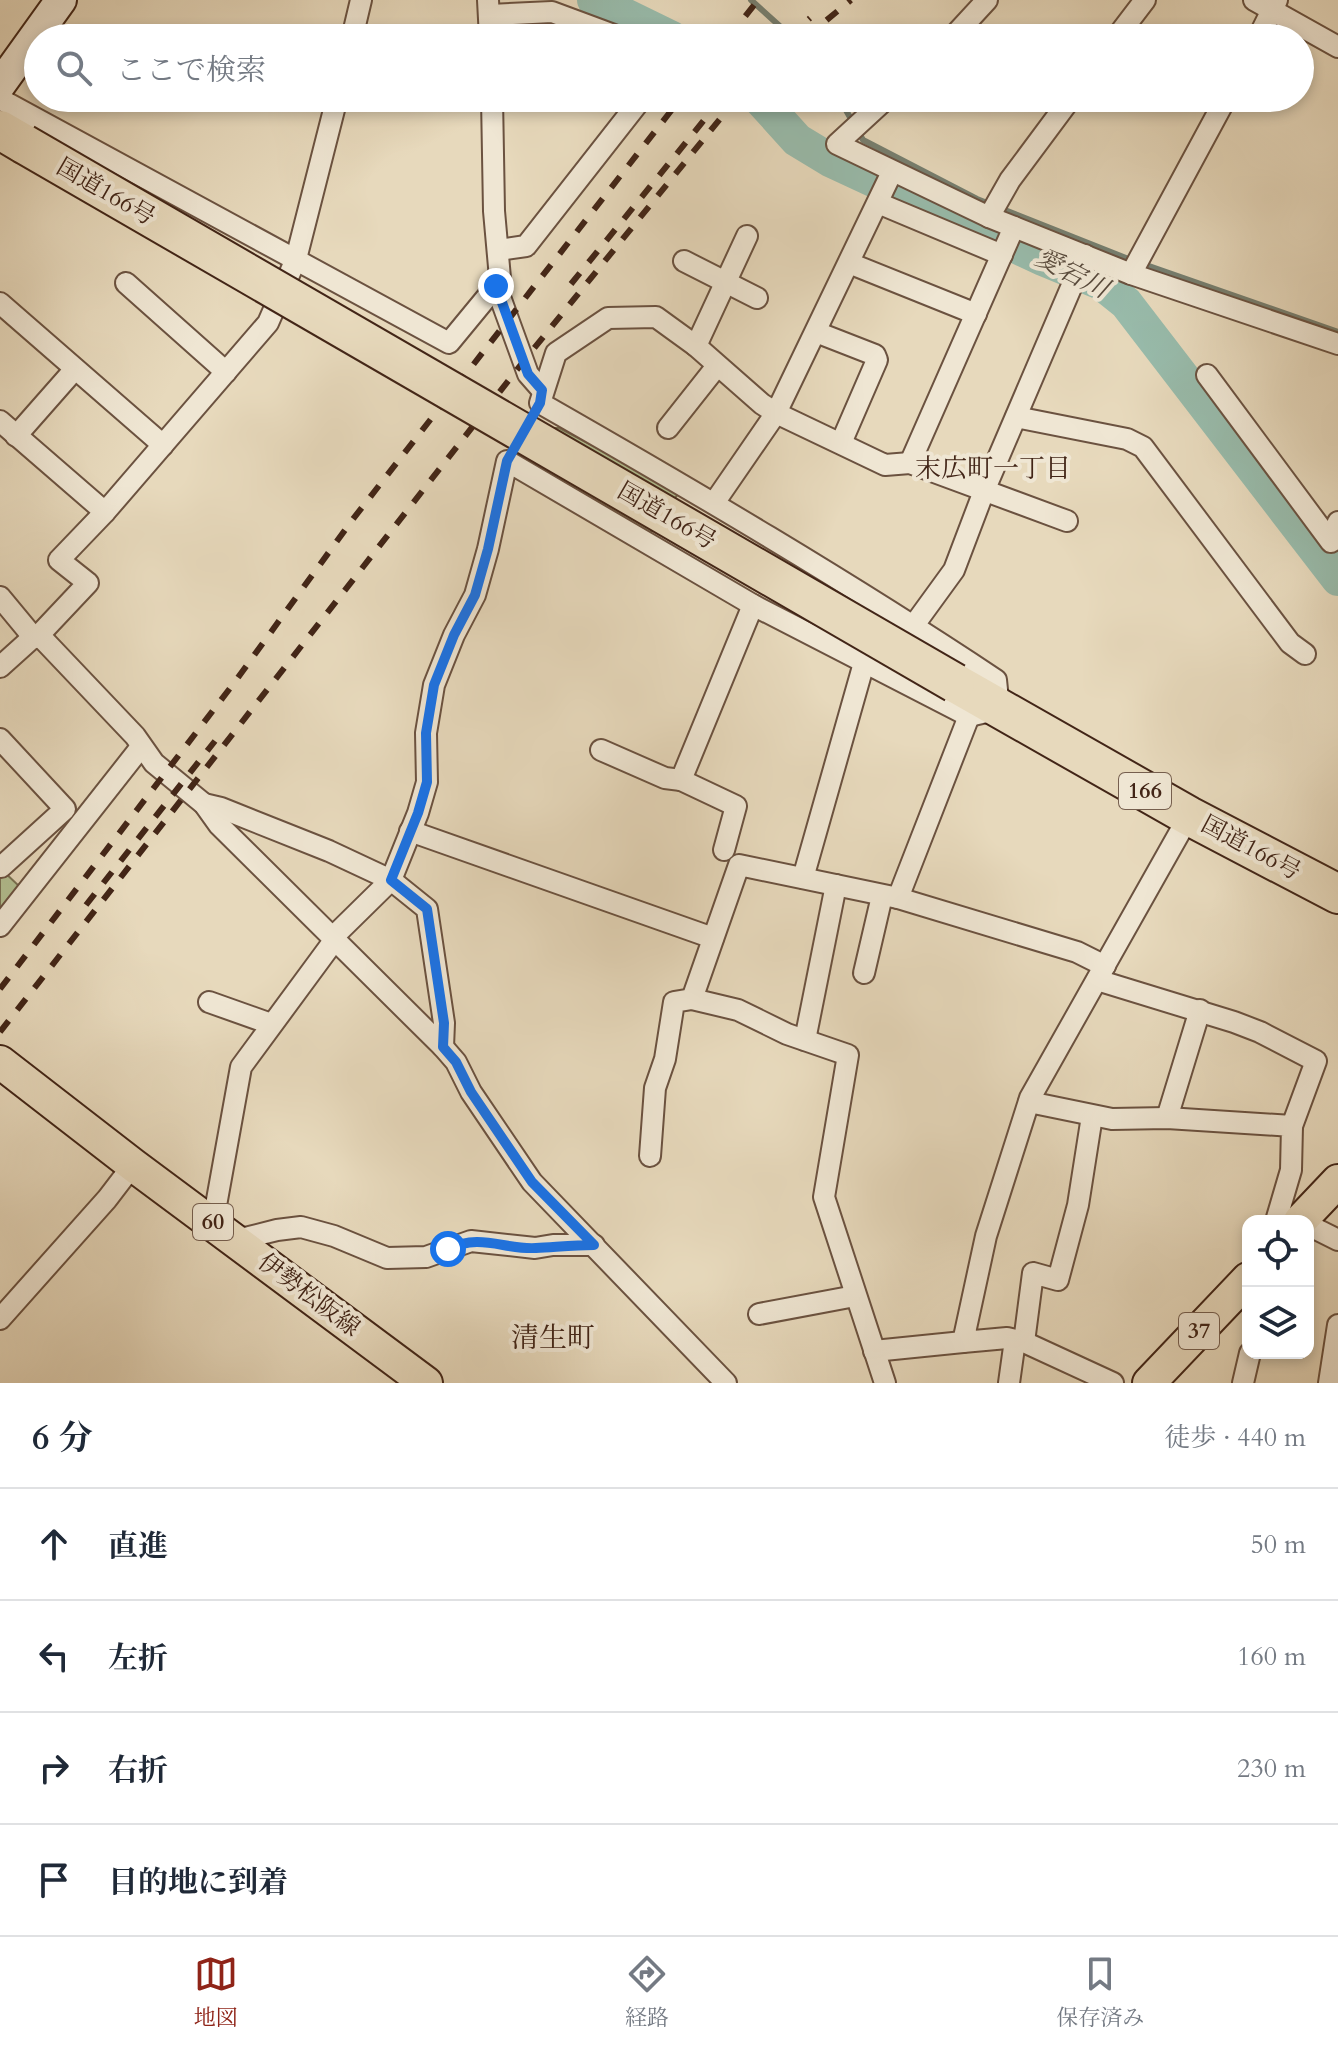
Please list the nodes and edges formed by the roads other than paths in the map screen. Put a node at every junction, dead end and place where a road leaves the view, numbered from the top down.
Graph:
1 (61, 0) edge
2 (361, 0) edge
3 (987, 0) edge
4 (1145, 0) edge
5 (1254, 0) edge
6 (1275, 5) edge
7 (489, 7) edge
8 (44, 24) edge
9 (355, 24) edge
10 (584, 24) edge
11 (965, 24) edge
12 (1127, 24) edge
13 (1265, 24) edge
14 (1304, 24) edge
15 (1314, 31) edge
16 (1338, 47) edge
17 (24, 52) edge
18 (0, 85) edge
19 (0, 99) edge
20 (24, 112) edge
21 (24, 112) edge
22 (333, 112) edge
23 (492, 112) edge
24 (631, 112) edge
25 (872, 112) edge
26 (1061, 112) edge
27 (1218, 112) edge
28 (12, 137) edge
29 (892, 172) junction
30 (878, 201) junction
31 (993, 210) junction
32 (1013, 230) junction
33 (747, 236) dead end
34 (498, 250) junction
35 (1002, 254) junction
36 (1085, 256) junction
37 (296, 259) junction
38 (684, 261) dead end
39 (849, 263) junction
40 (1136, 266) junction
41 (126, 283) dead end
42 (727, 283) junction
43 (496, 286) junction
44 (757, 298) dead end
45 (0, 303) edge
46 (976, 314) junction
47 (816, 332) junction
48 (1338, 344) edge
49 (696, 346) junction
50 (717, 366) junction
51 (75, 369) junction
52 (226, 372) junction
53 (1207, 375) dead end
54 (541, 396) junction
55 (776, 413) junction
56 (1016, 417) junction
57 (0, 421) edge
58 (668, 428) dead end
59 (16, 436) junction
60 (841, 443) junction
61 (163, 445) junction
62 (507, 461) junction
63 (910, 463) junction
64 (984, 491) junction
65 (714, 503) junction
66 (105, 512) junction
67 (1067, 521) dead end
68 (1338, 522) edge
69 (0, 597) edge
70 (753, 605) junction
71 (914, 625) junction
72 (37, 636) junction
73 (1305, 654) dead end
74 (864, 663) junction
75 (0, 667) edge
76 (974, 702) junction
77 (0, 739) edge
78 (141, 747) junction
79 (601, 750) dead end
80 (681, 780) junction
81 (204, 804) junction
82 (65, 809) junction
83 (1189, 816) junction
84 (82, 822) junction
85 (410, 831) junction
86 (724, 850) dead end
87 (1, 867) edge
88 (803, 878) junction
89 (391, 880) junction
90 (836, 885) junction
91 (1338, 894) edge
92 (890, 897) junction
93 (0, 926) edge
94 (335, 937) junction
95 (713, 938) junction
96 (864, 973) dead end
97 (1101, 973) junction
98 (692, 999) junction
99 (209, 1002) dead end
100 (1200, 1010) junction
101 (271, 1024) junction
102 (805, 1040) junction
103 (443, 1047) junction
104 (0, 1062) edge
105 (1029, 1102) junction
106 (1092, 1116) junction
107 (1167, 1118) junction
108 (1292, 1126) junction
109 (650, 1156) dead end
110 (133, 1165) junction
111 (1338, 1181) edge
112 (1278, 1215) edge
113 (1306, 1215) edge
114 (1314, 1228) edge
115 (225, 1231) junction
116 (1338, 1240) edge
117 (594, 1245) junction
118 (1242, 1285) edge
119 (855, 1296) junction
120 (759, 1314) dead end
121 (0, 1319) edge
122 (1338, 1325) edge
123 (1020, 1341) junction
124 (963, 1342) junction
125 (874, 1351) junction
126 (1249, 1359) edge
127 (426, 1383) edge
128 (726, 1383) edge
129 (885, 1383) edge
130 (1009, 1383) edge
131 (1113, 1383) edge
132 (1149, 1383) edge
133 (1243, 1383) edge
134 (1329, 1383) edge

1 - 8 street
2 - 9 street
3 - 11 street
4 - 12 street
5 - 6 street
6 - 13 street
6 - 14 street
7 - 10 street
15 - 16 street
17 - 18 street
19 - 20 street
21 - 37 street
22 - 37 street
23 - 34 street
24 - 34 street
25 - 29 street
26 - 31 street
27 - 40 street
28 - 76 highway, 国道166号 / 166, bridge
29 - 30 street
29 - 31 street
30 - 35 street
30 - 39 street
31 - 32 street
32 - 35 street
32 - 36 street
33 - 42 street
34 - 43 street
35 - 46 street
36 - 40 street
36 - 56 street
37 - 43 street
37 - 52 street
38 - 42 street
39 - 46 street
39 - 47 street
40 - 48 street
41 - 52 street
42 - 44 street
42 - 49 street
43 - 54 street
45 - 51 street
46 - 63 street
47 - 55 street
47 - 60 street
49 - 50 street
49 - 54 street
50 - 55 street
50 - 58 street
51 - 59 street
51 - 61 street
52 - 61 street
53 - 68 street
54 - 62 street
54 - 65 street
55 - 60 street
55 - 65 street
56 - 64 street
56 - 73 street
57 - 59 street
59 - 66 street
60 - 63 street
61 - 66 street
62 - 70 street
62 - 85 street
63 - 64 street
64 - 67 street
64 - 71 street
65 - 71 street
66 - 72 street
69 - 72 street
70 - 74 street
70 - 80 street
71 - 76 street
72 - 75 street
72 - 78 street
74 - 76 street
74 - 88 street
76 - 83 highway, 国道166号 / 166
76 - 92 street
77 - 82 street
78 - 81 street
78 - 84 street
79 - 80 street
80 - 86 street
81 - 89 street
81 - 94 street
82 - 84 street
82 - 87 street
83 - 91 highway, 国道166号 / 166
83 - 97 street
84 - 93 street
85 - 89 street
85 - 95 street
88 - 90 street
88 - 95 street
89 - 94 street
89 - 103 street
90 - 92 street
90 - 102 street
92 - 96 street
92 - 97 street
94 - 101 street
94 - 103 street
95 - 98 street
97 - 100 street
97 - 105 street
98 - 102 street
98 - 109 street
99 - 101 street
100 - 107 street
100 - 108 street
101 - 115 street
102 - 119 street
103 - 117 street
104 - 110 main road, 伊勢松阪線 / 60
105 - 106 street
105 - 124 street
106 - 107 street
106 - 123 street
107 - 108 street
108 - 112 street
110 - 115 main road, 伊勢松阪線 / 60
110 - 121 street
111 - 113 main road
114 - 116 street
115 - 117 street
115 - 127 main road, 伊勢松阪線 / 60
117 - 128 street
118 - 132 main road, 37
119 - 120 street
119 - 125 street
122 - 134 street
123 - 124 street
123 - 130 street
123 - 131 street
124 - 125 street
125 - 129 street
126 - 133 street

